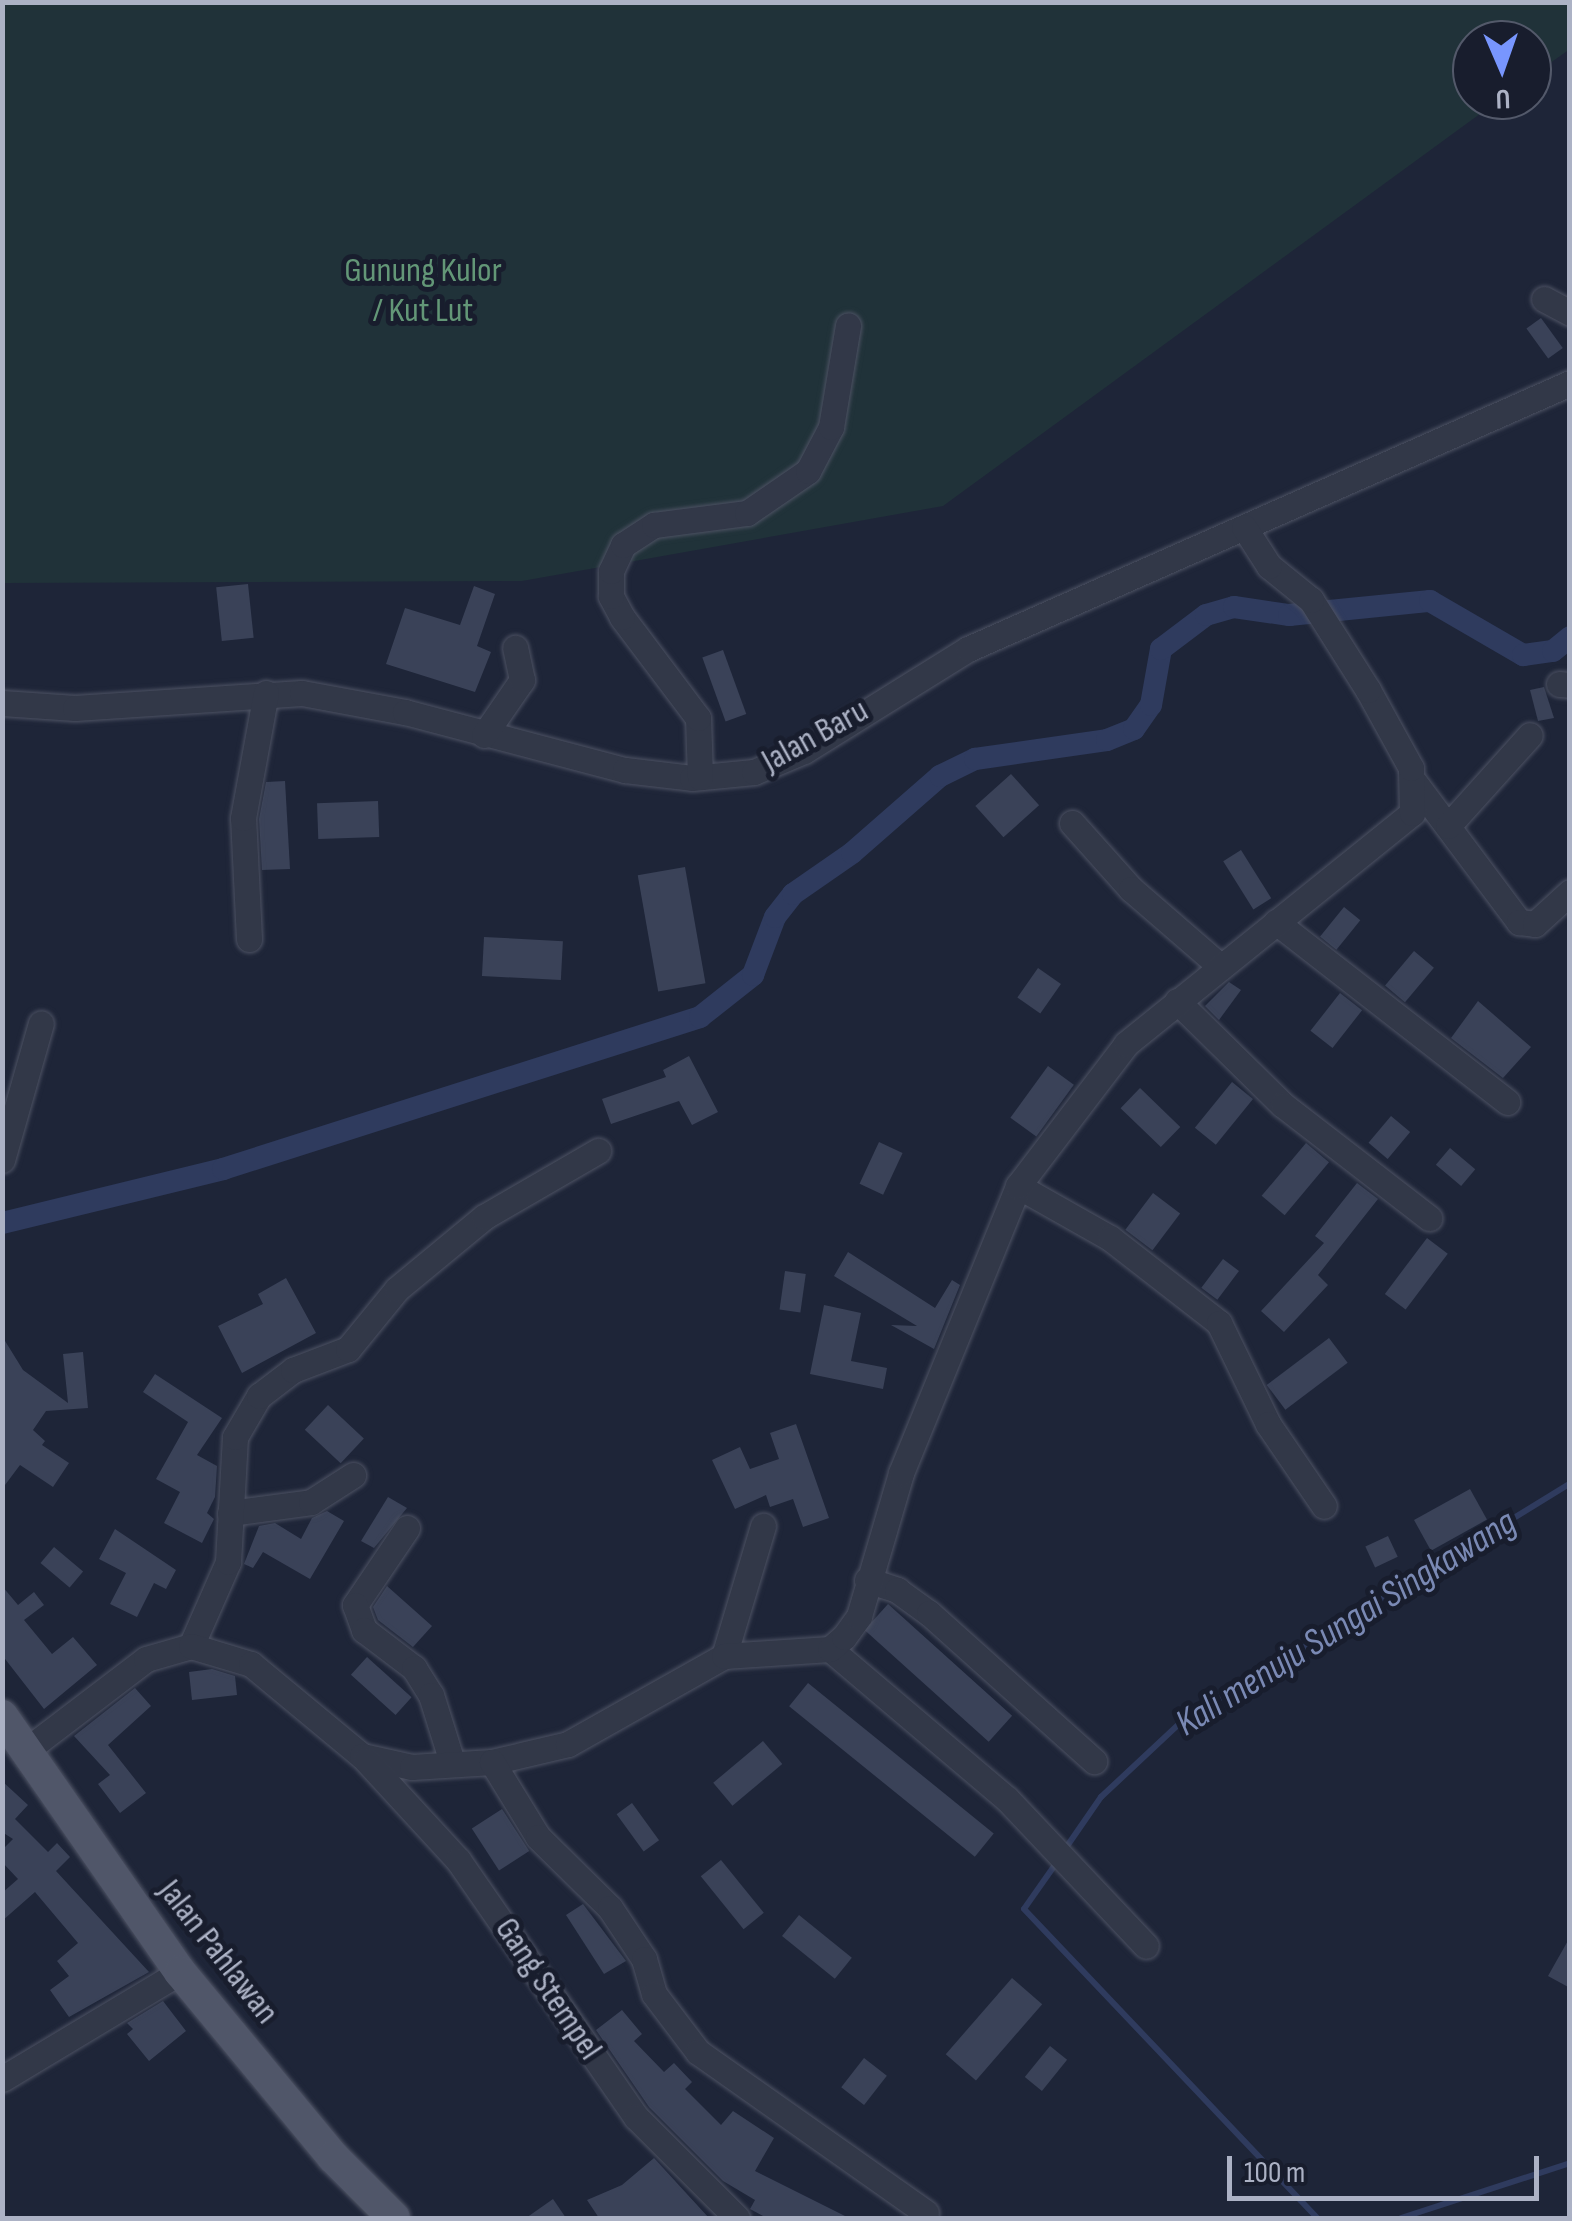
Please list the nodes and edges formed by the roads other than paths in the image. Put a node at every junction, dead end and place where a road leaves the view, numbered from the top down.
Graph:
1 (1544, 299) dead end
2 (1570, 313) edge
3 (848, 325) dead end
4 (1566, 392) edge
5 (1244, 527) junction
6 (515, 648) dead end
7 (266, 692) junction
8 (2, 703) edge
9 (484, 735) junction
10 (1530, 735) dead end
11 (700, 777) junction
12 (1415, 783) junction
13 (1072, 823) dead end
14 (1448, 826) junction
15 (1570, 892) edge
16 (1276, 922) junction
17 (249, 940) dead end
18 (1222, 967) junction
19 (1177, 1002) junction
20 (41, 1023) dead end
21 (1507, 1102) dead end
22 (598, 1151) dead end
23 (2, 1160) edge
24 (1018, 1186) junction
25 (1430, 1218) dead end
26 (353, 1476) dead end
27 (1324, 1506) dead end
28 (230, 1512) junction
29 (764, 1526) dead end
30 (407, 1528) dead end
31 (867, 1580) junction
32 (191, 1646) junction
33 (830, 1648) junction
34 (724, 1656) junction
35 (2, 1716) edge
36 (24, 1752) junction
37 (362, 1756) junction
38 (1094, 1761) dead end
39 (452, 1762) junction
40 (492, 1762) junction
41 (1146, 1946) dead end
42 (180, 1972) junction
43 (6, 2076) edge
44 (926, 2213) dead end
45 (386, 2216) edge
46 (736, 2218) edge

1 - 2 street
3 - 11 street
4 - 5 street, Jalan Baru
5 - 11 street, Jalan Baru
5 - 12 street
6 - 9 street
7 - 8 street, Jalan Baru
7 - 9 street, Jalan Baru
7 - 17 street
9 - 11 street, Jalan Baru
10 - 14 street
12 - 14 street
12 - 16 street
13 - 18 street
14 - 15 street
16 - 18 street
16 - 21 street
18 - 19 street
19 - 24 street
19 - 25 street
20 - 23 street
22 - 28 street
24 - 27 street
24 - 31 street
26 - 28 street
28 - 32 street
29 - 34 street
30 - 39 street
31 - 33 street
31 - 38 street
32 - 36 street
32 - 37 street, Gang Stempel
33 - 34 street
33 - 41 street
34 - 40 street
35 - 36 main road, Jalan Pahlawan
36 - 42 main road, Jalan Pahlawan
37 - 39 street
37 - 46 street, Gang Stempel
39 - 40 street
40 - 44 street
42 - 43 street
42 - 45 main road, Jalan Pahlawan

